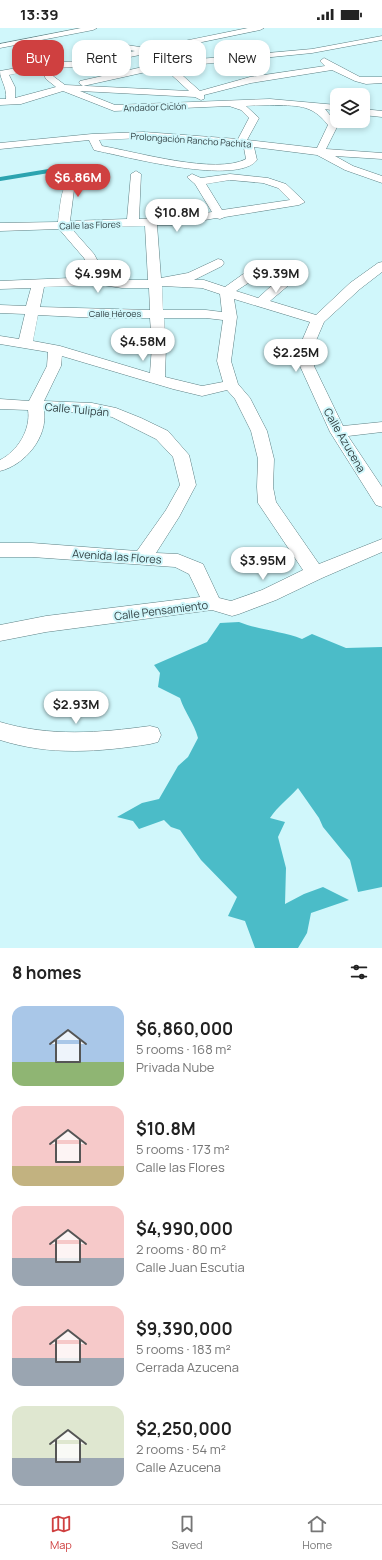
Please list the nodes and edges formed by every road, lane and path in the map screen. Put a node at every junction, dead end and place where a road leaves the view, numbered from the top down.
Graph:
1 (93, 28) edge
2 (258, 28) edge
3 (238, 30) edge
4 (382, 38) edge
5 (194, 40) edge
6 (0, 46) edge
7 (312, 51) junction
8 (139, 52) edge
9 (206, 61) edge
10 (64, 65) edge
11 (333, 66) junction
12 (139, 71) edge
13 (12, 72) edge
14 (2, 74) edge
15 (49, 76) edge
16 (178, 76) edge
17 (382, 80) edge
18 (63, 88) junction
19 (198, 94) junction
20 (0, 102) edge
21 (10, 102) junction
22 (229, 104) junction
23 (305, 104) junction
24 (208, 105) junction
25 (330, 107) edge
26 (380, 111) edge
27 (370, 112) edge
28 (92, 137) junction
29 (241, 142) junction
30 (0, 146) edge
31 (320, 152) junction
32 (382, 156) edge
33 (156, 159) junction
34 (98, 172) dead end
35 (136, 174) dead end
36 (382, 180) edge
37 (199, 182) junction
38 (220, 216) junction
39 (151, 222) junction
40 (133, 223) junction
41 (63, 226) junction
42 (0, 227) edge
43 (218, 263) dead end
44 (382, 266) edge
45 (251, 275) dead end
46 (102, 281) junction
47 (285, 281) dead end
48 (155, 282) junction
49 (38, 284) junction
50 (0, 285) edge
51 (226, 292) junction
52 (261, 302) junction
53 (0, 309) edge
54 (32, 311) junction
55 (157, 313) junction
56 (230, 317) junction
57 (318, 320) junction
58 (0, 340) edge
59 (25, 344) junction
60 (55, 349) junction
61 (157, 380) junction
62 (231, 386) junction
63 (0, 404) edge
64 (35, 405) junction
65 (382, 427) edge
66 (338, 432) junction
67 (0, 466) edge
68 (382, 502) edge
69 (382, 545) edge
70 (0, 550) edge
71 (143, 557) junction
72 (315, 573) junction
73 (212, 603) junction
74 (0, 633) edge
75 (0, 731) edge
76 (150, 735) dead end

1 - 6 street
2 - 3 street
3 - 5 street
4 - 7 street
7 - 9 street
7 - 11 street
8 - 10 street
11 - 17 street
11 - 19 street
12 - 18 street
13 - 14 street
14 - 21 street
15 - 18 street, Andador Ciclón
16 - 19 street
18 - 19 street
18 - 21 street
18 - 24 street, Andador Ciclón
19 - 24 street
20 - 21 street
22 - 23 street, Andador Ciclón
22 - 24 street, Andador Ciclón
22 - 29 street
23 - 25 street, Andador Ciclón
23 - 31 street
26 - 27 street
28 - 29 street, Prolongación Rancho Pachita
28 - 30 street, Prolongación Rancho Pachita
28 - 33 street
29 - 31 street, Prolongación Rancho Pachita
29 - 33 street
31 - 32 street, Prolongación Rancho Pachita
31 - 36 street
33 - 37 street
34 - 41 street
35 - 40 street
37 - 38 street
37 - 38 street, Calle las Flores
38 - 39 street, Calle las Flores
39 - 40 street, Calle las Flores
39 - 48 street
40 - 41 street, Calle las Flores
41 - 42 street, Calle las Flores
41 - 46 street
43 - 48 street
44 - 57 street, Calle Azucena
45 - 51 street
46 - 48 street
46 - 49 street
47 - 52 street
48 - 51 street
48 - 55 street
49 - 50 street
49 - 54 street
51 - 52 street
51 - 56 street
52 - 57 street
53 - 54 street, Calle Héroes
54 - 55 street, Calle Héroes
54 - 59 street
55 - 56 street, Calle Héroes
55 - 61 street
56 - 62 street
57 - 66 street, Calle Azucena
58 - 59 street
59 - 60 street
60 - 61 street
60 - 64 street
61 - 62 street
62 - 72 street
63 - 64 street, Calle Tulipán
64 - 67 street
64 - 71 street, Calle Tulipán
65 - 66 street
66 - 68 street, Calle Azucena
69 - 72 street, Calle Pensamiento
70 - 71 street, Avenida las Flores
71 - 73 street, Avenida las Flores
72 - 73 street, Calle Pensamiento
73 - 74 street, Calle Pensamiento
75 - 76 street

